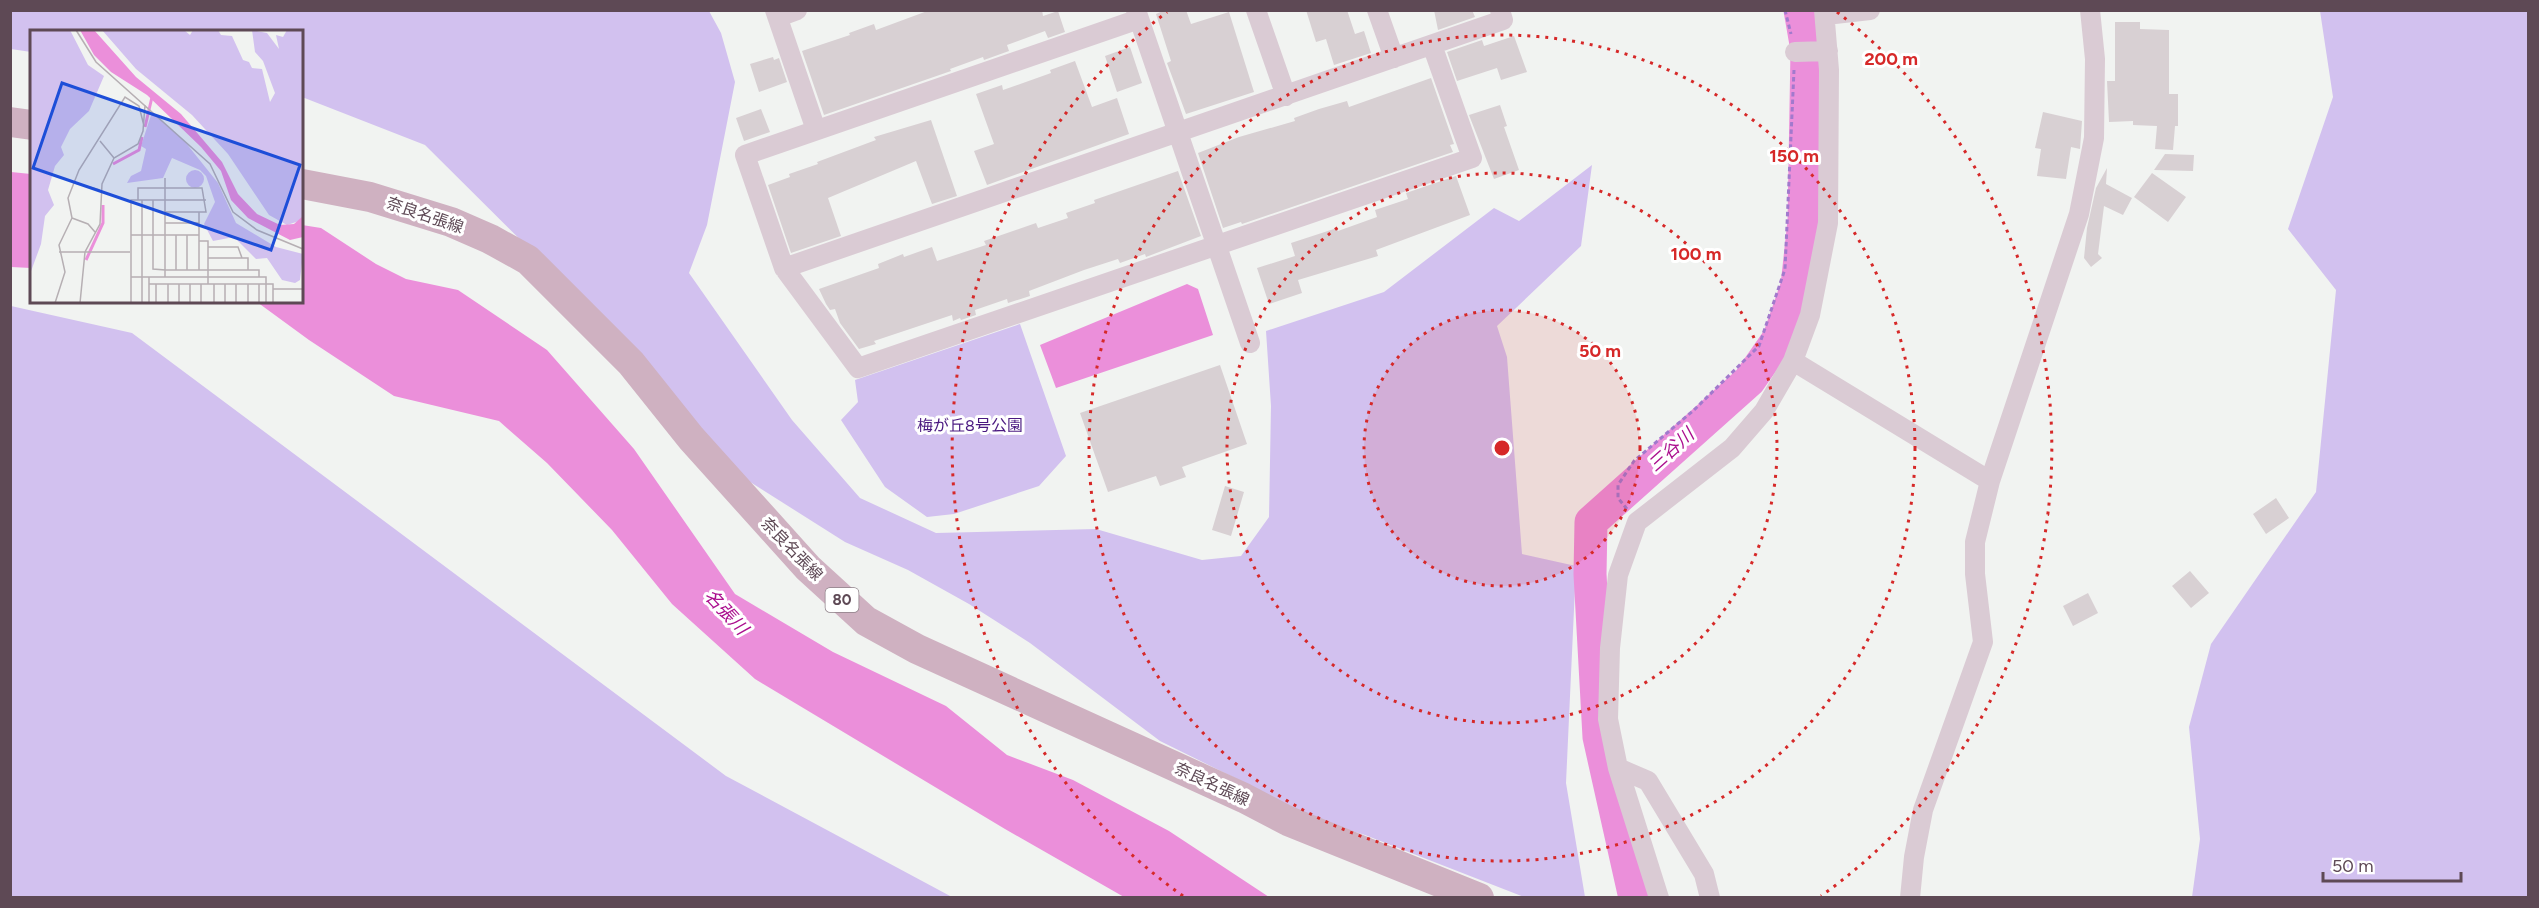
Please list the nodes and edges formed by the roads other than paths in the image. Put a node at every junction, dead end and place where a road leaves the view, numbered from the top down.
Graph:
1 (797, 10) edge
2 (1257, 10) edge
3 (1377, 10) edge
4 (1500, 10) edge
5 (1870, 10) edge
6 (2090, 10) edge
7 (1825, 13) edge
8 (776, 14) edge
9 (1137, 15) edge
10 (1432, 45) junction
11 (1827, 51) junction
12 (1798, 52) road end
13 (1394, 58) junction
14 (1286, 96) junction
15 (10, 122) edge
16 (30, 125) edge
17 (816, 130) junction
18 (1177, 132) junction
19 (303, 184) edge
20 (1216, 246) junction
21 (784, 268) junction
22 (1250, 343) dead end
23 (1793, 361) junction
24 (1990, 481) junction
25 (1618, 768) junction
26 (1479, 897) edge
27 (1659, 897) edge
28 (1710, 897) edge
29 (1910, 897) edge

1 - 8 street
2 - 14 street
3 - 13 street
4 - 10 street
5 - 7 street
6 - 24 street
7 - 11 street
8 - 17 street
9 - 17 street
9 - 18 street
10 - 13 street
10 - 20 street
11 - 12 street
11 - 23 street
13 - 14 street
14 - 18 street
15 - 16 main road
17 - 21 street
18 - 20 street
18 - 21 street
19 - 26 main road, 奈良名張線 / 80
20 - 21 street
20 - 22 street
23 - 24 street
23 - 25 street
24 - 29 street
25 - 27 street
25 - 28 street

